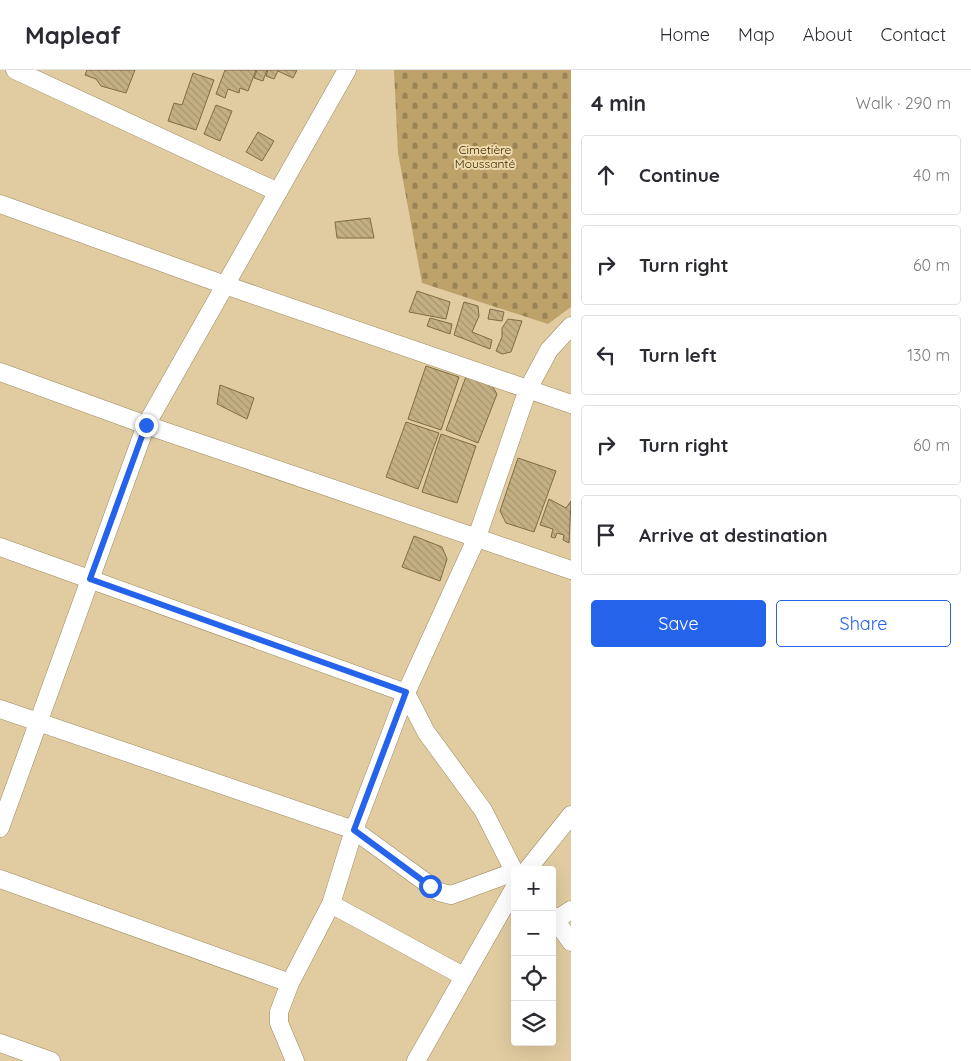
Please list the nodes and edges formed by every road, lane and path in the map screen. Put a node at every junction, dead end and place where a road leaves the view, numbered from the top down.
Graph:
1 (16, 70) edge
2 (348, 70) edge
3 (278, 192) junction
4 (0, 204) edge
5 (225, 285) junction
6 (571, 326) edge
7 (0, 372) edge
8 (528, 389) junction
9 (571, 404) edge
10 (146, 425) junction
11 (477, 537) junction
12 (0, 547) edge
13 (571, 570) edge
14 (90, 579) junction
15 (406, 692) junction
16 (0, 709) edge
17 (38, 722) junction
18 (571, 815) edge
19 (0, 828) edge
20 (354, 830) junction
21 (530, 866) edge
22 (511, 867) edge
23 (511, 874) edge
24 (0, 879) edge
25 (511, 894) edge
26 (331, 904) junction
27 (560, 915) edge
28 (571, 942) edge
29 (463, 976) junction
30 (290, 983) junction
31 (0, 1043) edge
32 (52, 1061) edge
33 (295, 1061) edge
34 (416, 1061) edge

1 - 3 street
2 - 3 street
3 - 5 street
4 - 5 street
5 - 8 street
5 - 10 street
6 - 8 street
7 - 10 street
8 - 9 street
8 - 11 street
10 - 11 street
10 - 14 street
11 - 13 street
11 - 15 street
12 - 14 street
14 - 15 street
14 - 17 street
15 - 20 street
15 - 22 street
16 - 17 street
17 - 19 street
17 - 20 street
18 - 21 street
20 - 23 street
20 - 26 street
24 - 30 street
25 - 29 street
26 - 29 street
26 - 30 street
27 - 28 street
29 - 34 street
30 - 33 street
31 - 32 street

